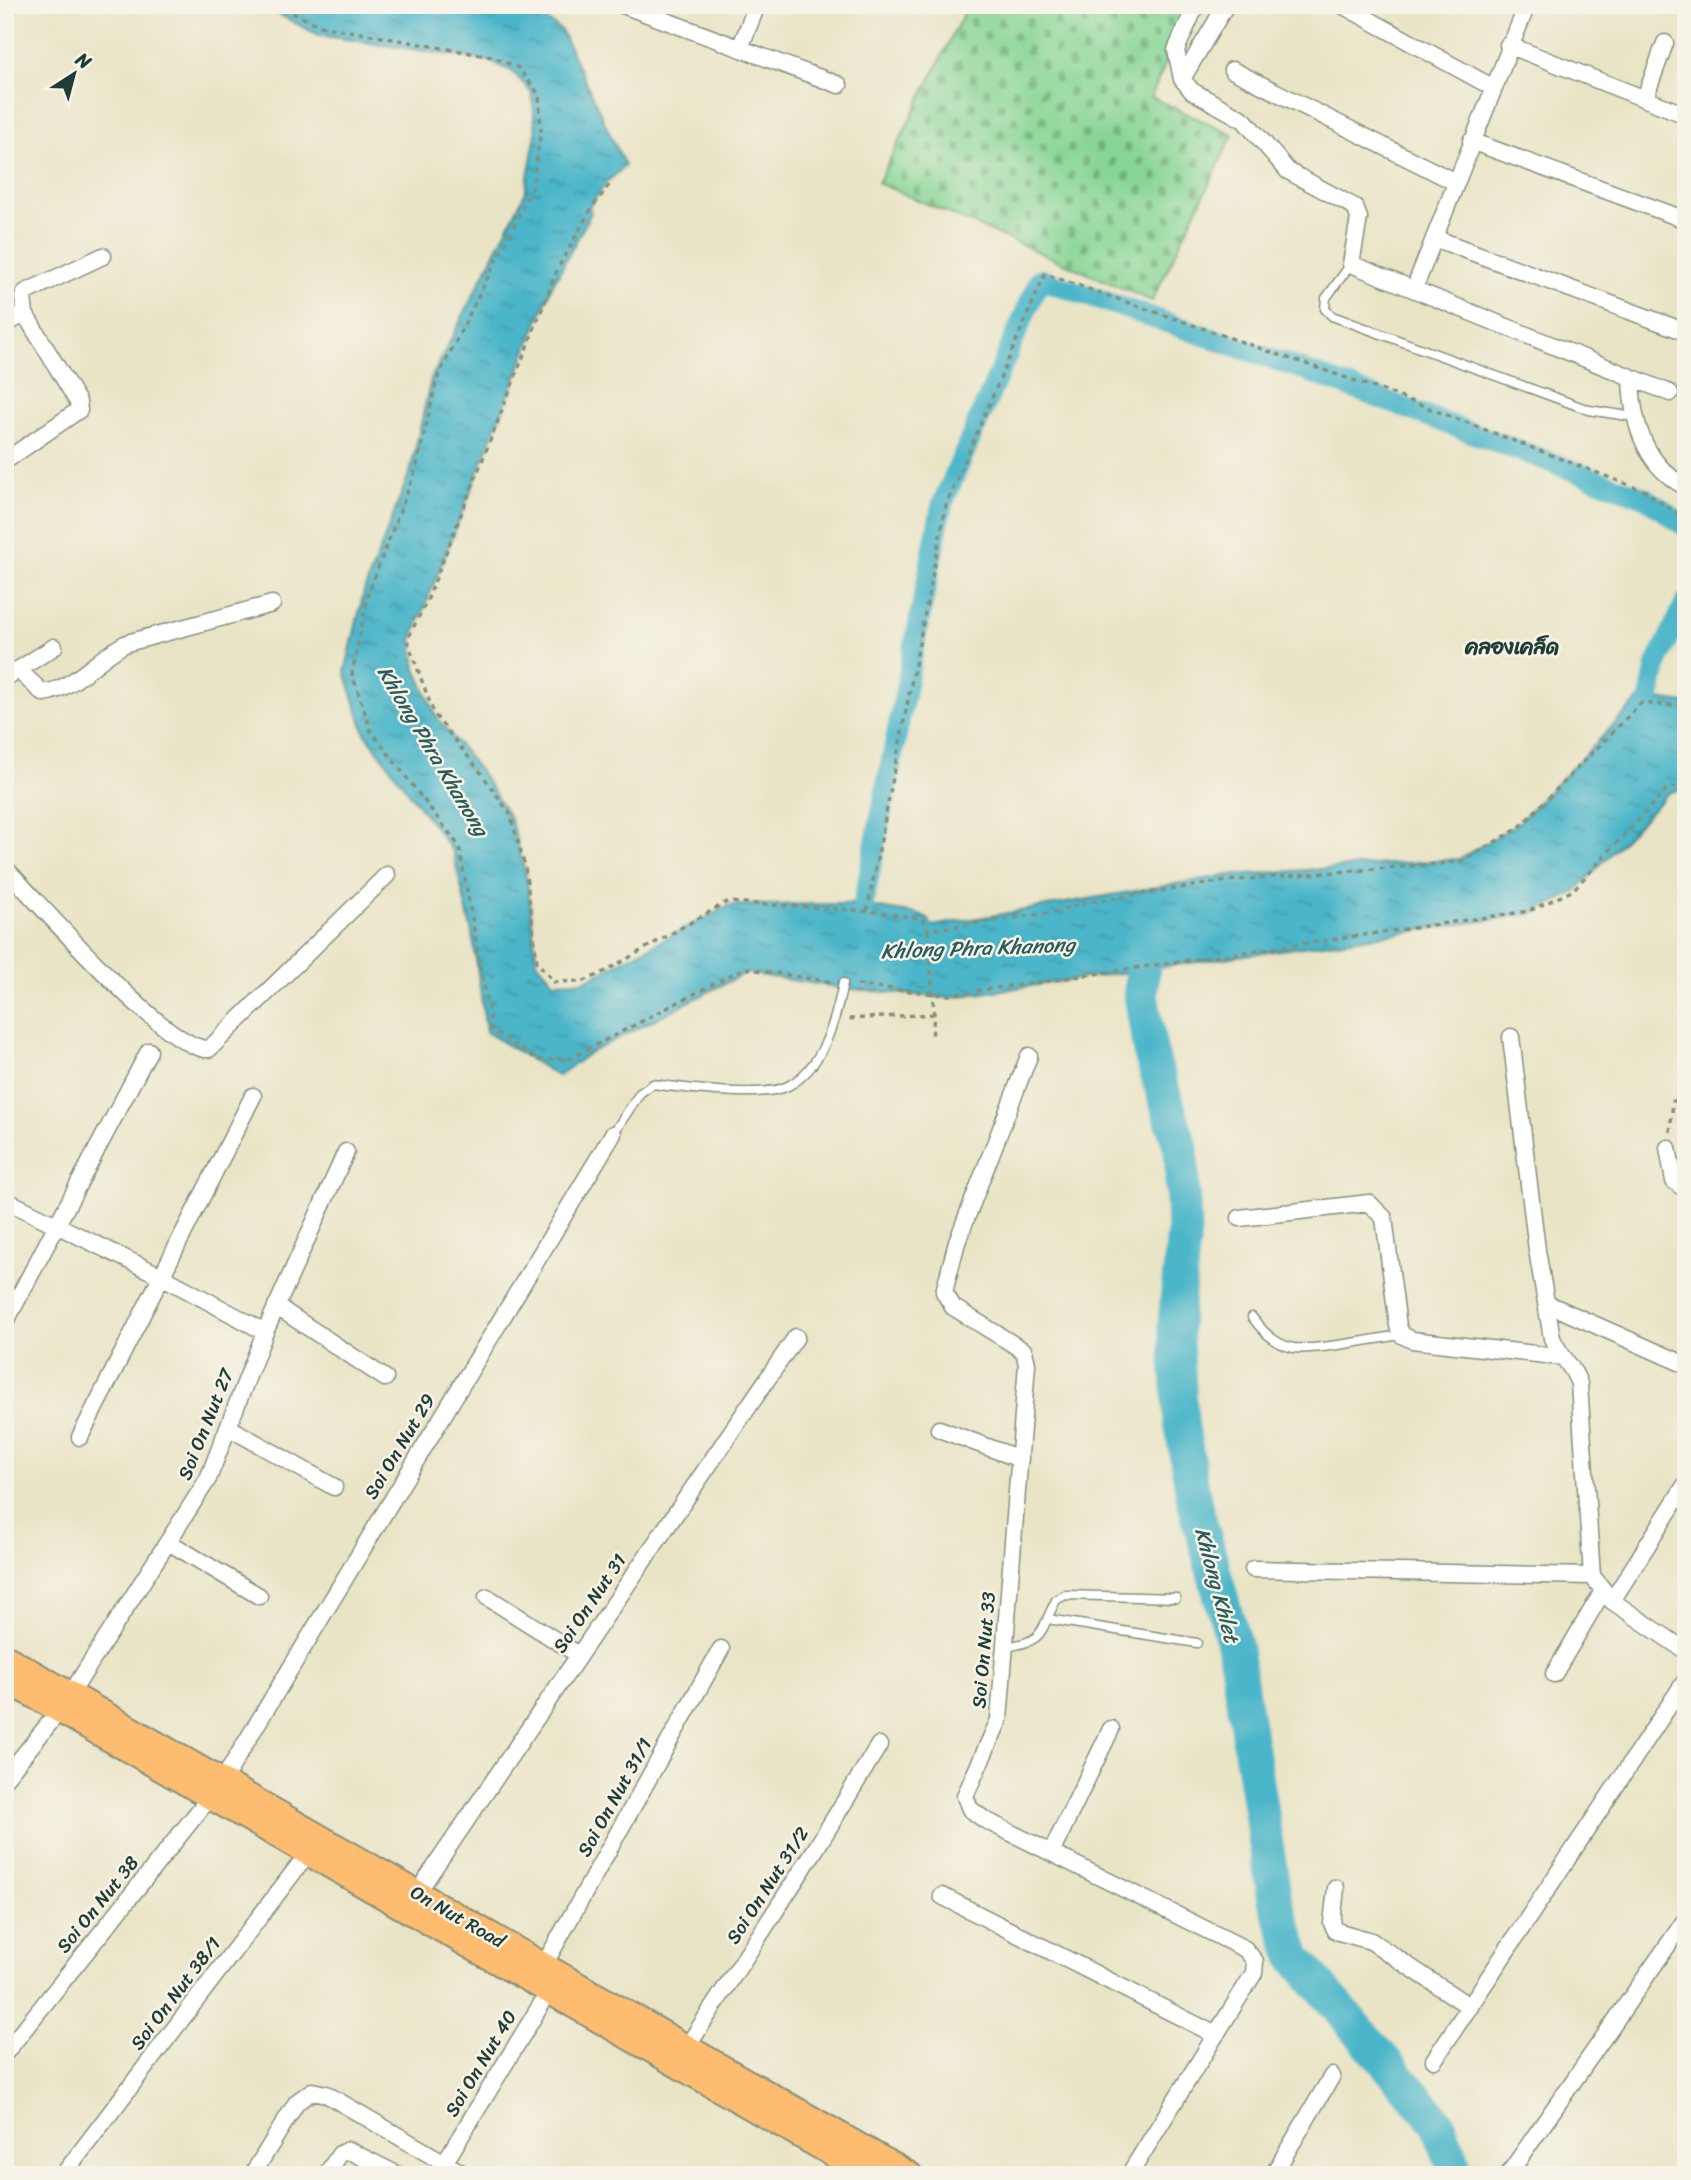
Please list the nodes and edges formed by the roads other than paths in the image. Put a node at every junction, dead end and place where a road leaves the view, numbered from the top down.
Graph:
1 (623, 5) edge
2 (757, 5) edge
3 (1196, 5) edge
4 (1226, 5) edge
5 (1342, 5) edge
6 (1527, 5) edge
7 (1665, 43) dead end
8 (1508, 45) junction
9 (740, 48) junction
10 (1232, 70) dead end
11 (1182, 79) junction
12 (839, 85) dead end
13 (1492, 87) junction
14 (1645, 98) junction
15 (1686, 115) edge
16 (1471, 141) junction
17 (1455, 182) junction
18 (1686, 220) edge
19 (1434, 237) junction
20 (103, 256) dead end
21 (1351, 264) junction
22 (1418, 279) dead end
23 (25, 314) junction
24 (5, 324) edge
25 (1686, 332) edge
26 (1631, 377) junction
27 (1670, 393) dead end
28 (1634, 417) junction
29 (5, 461) edge
30 (1686, 487) edge
31 (272, 604) dead end
32 (54, 647) dead end
33 (11, 674) edge
34 (5, 868) edge
35 (387, 875) dead end
36 (842, 986) road end
37 (1511, 1037) dead end
38 (149, 1051) dead end
39 (1030, 1056) dead end
40 (253, 1096) dead end
41 (613, 1133) joint
42 (1668, 1148) road end
43 (346, 1152) dead end
44 (1686, 1190) edge
45 (5, 1200) edge
46 (1240, 1218) dead end
47 (57, 1225) junction
48 (163, 1277) junction
49 (1548, 1304) junction
50 (276, 1306) junction
51 (1252, 1317) dead end
52 (5, 1323) edge
53 (264, 1332) junction
54 (1402, 1335) junction
55 (796, 1337) dead end
56 (1562, 1357) junction
57 (1686, 1364) edge
58 (385, 1378) dead end
59 (228, 1427) junction
60 (939, 1429) dead end
61 (80, 1437) dead end
62 (1020, 1459) junction
63 (1686, 1484) edge
64 (334, 1487) dead end
65 (170, 1543) junction
66 (1254, 1569) dead end
67 (1592, 1576) junction
68 (259, 1596) dead end
69 (1608, 1596) junction
70 (486, 1597) dead end
71 (1176, 1598) dead end
72 (1048, 1619) junction
73 (1198, 1643) dead end
74 (1004, 1647) junction
75 (721, 1649) dead end
76 (1686, 1651) edge
77 (579, 1655) junction
78 (5, 1657) edge
79 (1554, 1674) dead end
80 (5, 1679) edge
81 (1686, 1680) edge
82 (65, 1702) junction
83 (1111, 1729) dead end
84 (879, 1745) dead end
85 (5, 1778) edge
86 (216, 1789) junction
87 (314, 1845) junction
88 (1051, 1853) junction
89 (1336, 1888) dead end
90 (417, 1893) junction
91 (942, 1896) dead end
92 (1686, 1919) edge
93 (551, 1977) junction
94 (1470, 2007) junction
95 (1216, 2035) junction
96 (687, 2047) junction
97 (5, 2053) edge
98 (1434, 2060) dead end
99 (1332, 2076) dead end
100 (441, 2169) edge
101 (867, 2169) edge
102 (63, 2175) edge
103 (253, 2175) edge
104 (326, 2175) edge
105 (398, 2175) edge
106 (465, 2175) edge
107 (910, 2175) edge
108 (1129, 2175) edge
109 (1273, 2175) edge
110 (1508, 2175) edge

1 - 9 street
2 - 9 street
3 - 11 street
4 - 11 street
5 - 13 street
6 - 8 street
7 - 14 street
8 - 13 street
8 - 14 street
9 - 12 street
10 - 17 street
11 - 21 street
13 - 16 street
14 - 15 street
16 - 17 street
16 - 18 street
17 - 19 street
19 - 22 street
19 - 25 street
20 - 23 street
21 - 26 street
21 - 28 lane
23 - 24 street
23 - 29 street
26 - 27 street
26 - 28 street
28 - 30 street
31 - 33 street
32 - 33 street
34 - 35 street
36 - 41 lane
37 - 49 street
38 - 47 street
39 - 62 street, Soi On Nut 33
40 - 48 street
41 - 86 street, Soi On Nut 29
42 - 44 street
43 - 50 street, Soi On Nut 27
45 - 47 street
46 - 54 street
47 - 48 street
47 - 52 street
48 - 53 street
48 - 61 street
49 - 56 street
49 - 57 street
50 - 53 street, Soi On Nut 27
50 - 58 street
51 - 54 lane
53 - 59 street, Soi On Nut 27
54 - 56 street
55 - 77 street, Soi On Nut 31
56 - 67 street
59 - 64 street
59 - 65 street, Soi On Nut 27
60 - 62 street
62 - 74 street, Soi On Nut 33
63 - 69 street
65 - 68 street
65 - 82 street, Soi On Nut 27
66 - 67 street
67 - 69 street
69 - 76 street
69 - 79 street
70 - 77 street
71 - 72 lane
72 - 73 lane
72 - 74 lane
74 - 88 street, Soi On Nut 33
75 - 93 street, Soi On Nut 31/1
77 - 90 street, Soi On Nut 31
78 - 82 main road, On Nut Road
80 - 82 main road, On Nut Road
81 - 94 street
82 - 85 street, Soi On Nut 27
82 - 86 main road, On Nut Road
83 - 88 street
84 - 96 street, Soi On Nut 31/2
86 - 87 main road, On Nut Road
86 - 97 street, Soi On Nut 38
87 - 90 main road, On Nut Road
87 - 93 main road, On Nut Road
87 - 102 street, Soi On Nut 38/1
88 - 95 street, Soi On Nut 33
89 - 94 street
90 - 93 main road, On Nut Road
91 - 95 street
92 - 110 street
93 - 96 main road, On Nut Road
93 - 100 street, Soi On Nut 40
93 - 101 main road, On Nut Road
94 - 98 street
95 - 108 street, Soi On Nut 33
96 - 101 main road, On Nut Road
99 - 109 street
100 - 103 street
100 - 106 street
101 - 107 main road, On Nut Road
104 - 105 street

